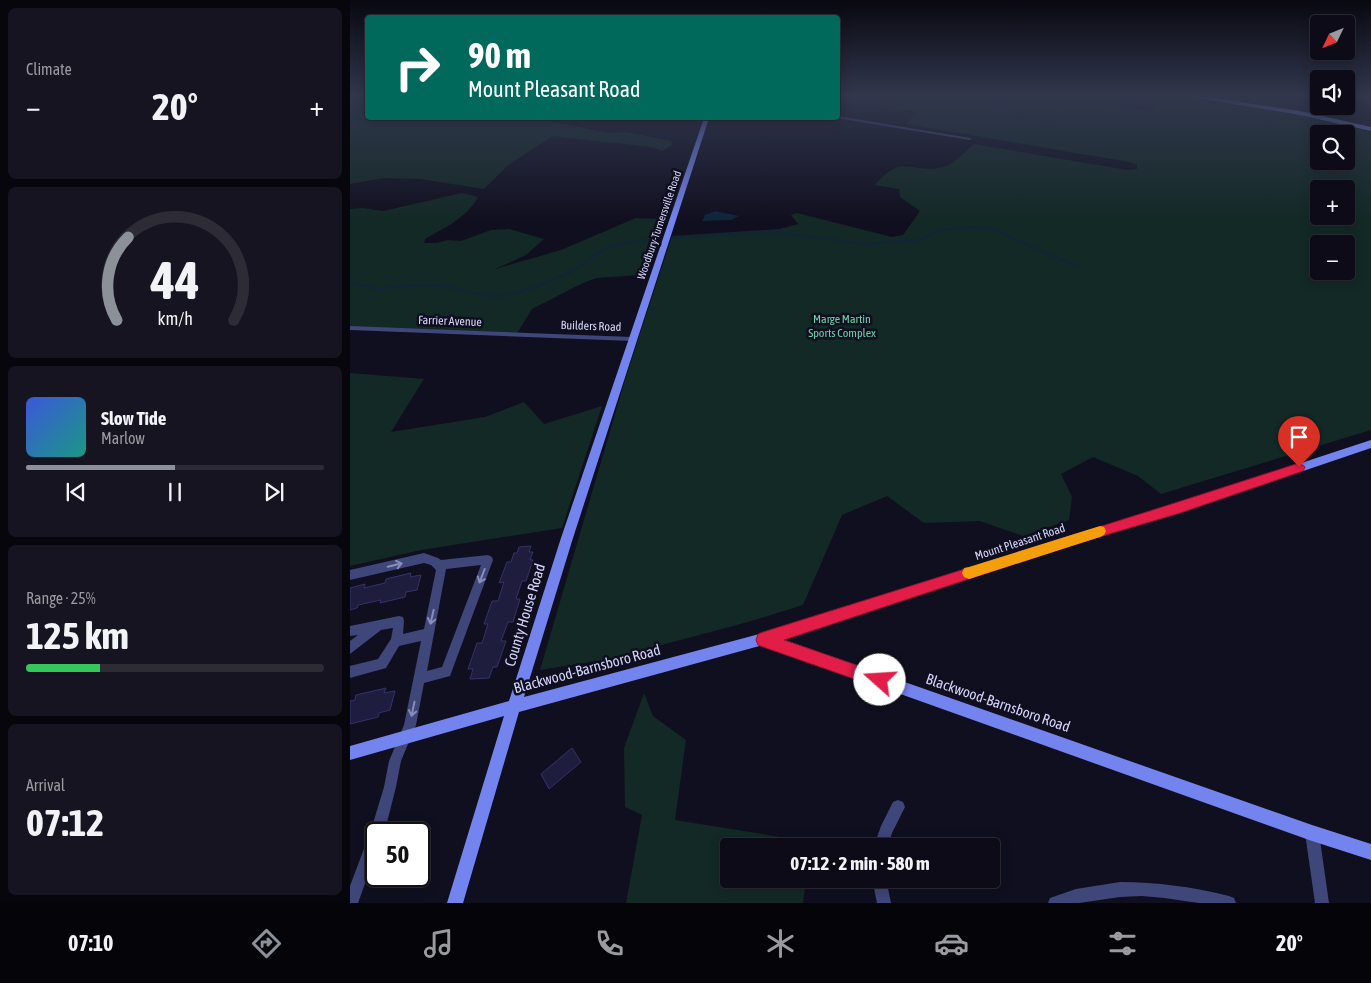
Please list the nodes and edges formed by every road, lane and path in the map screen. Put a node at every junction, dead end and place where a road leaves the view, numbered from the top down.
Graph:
1 (699, 138) edge
2 (965, 138) edge
3 (970, 139) dead end
4 (350, 328) edge
5 (550, 335) joint
6 (632, 339) junction
7 (1371, 444) edge
8 (440, 565) junction
9 (350, 575) edge
10 (378, 626) junction
11 (350, 631) edge
12 (427, 634) junction
13 (763, 640) junction
14 (396, 641) junction
15 (350, 648) edge
16 (350, 672) edge
17 (420, 678) junction
18 (515, 706) junction
19 (404, 739) junction
20 (350, 753) edge
21 (898, 807) dead end
22 (380, 822) edge
23 (1312, 833) junction
24 (884, 838) edge
25 (1371, 852) edge
26 (365, 864) edge
27 (881, 888) edge
28 (351, 903) edge
29 (455, 903) edge
30 (884, 903) edge
31 (1056, 903) edge
32 (1229, 903) edge
33 (1322, 903) edge

1 - 6 main road, Woodbury-Turnersville Road
2 - 3 street
4 - 5 street, Farrier Avenue
5 - 6 street, Builders Road
6 - 18 main road, County House Road
7 - 13 main road, Mount Pleasant Road
9 -> 8 street
8 -> 12 street
8 -> 17 street
10 - 11 street
10 - 14 street
10 - 15 street
12 - 14 street
12 - 17 street
13 - 18 main road, Blackwood-Barnsboro Road
13 - 23 main road, Blackwood-Barnsboro Road
14 - 16 street
17 -> 19 street
18 - 19 main road, Blackwood-Barnsboro Road
18 - 29 main road, County House Road
19 - 20 main road, Blackwood-Barnsboro Road
19 - 22 street
21 - 24 street
23 - 25 main road, Blackwood-Barnsboro Road
23 - 33 street
26 - 28 street
27 - 30 street
31 - 32 street

